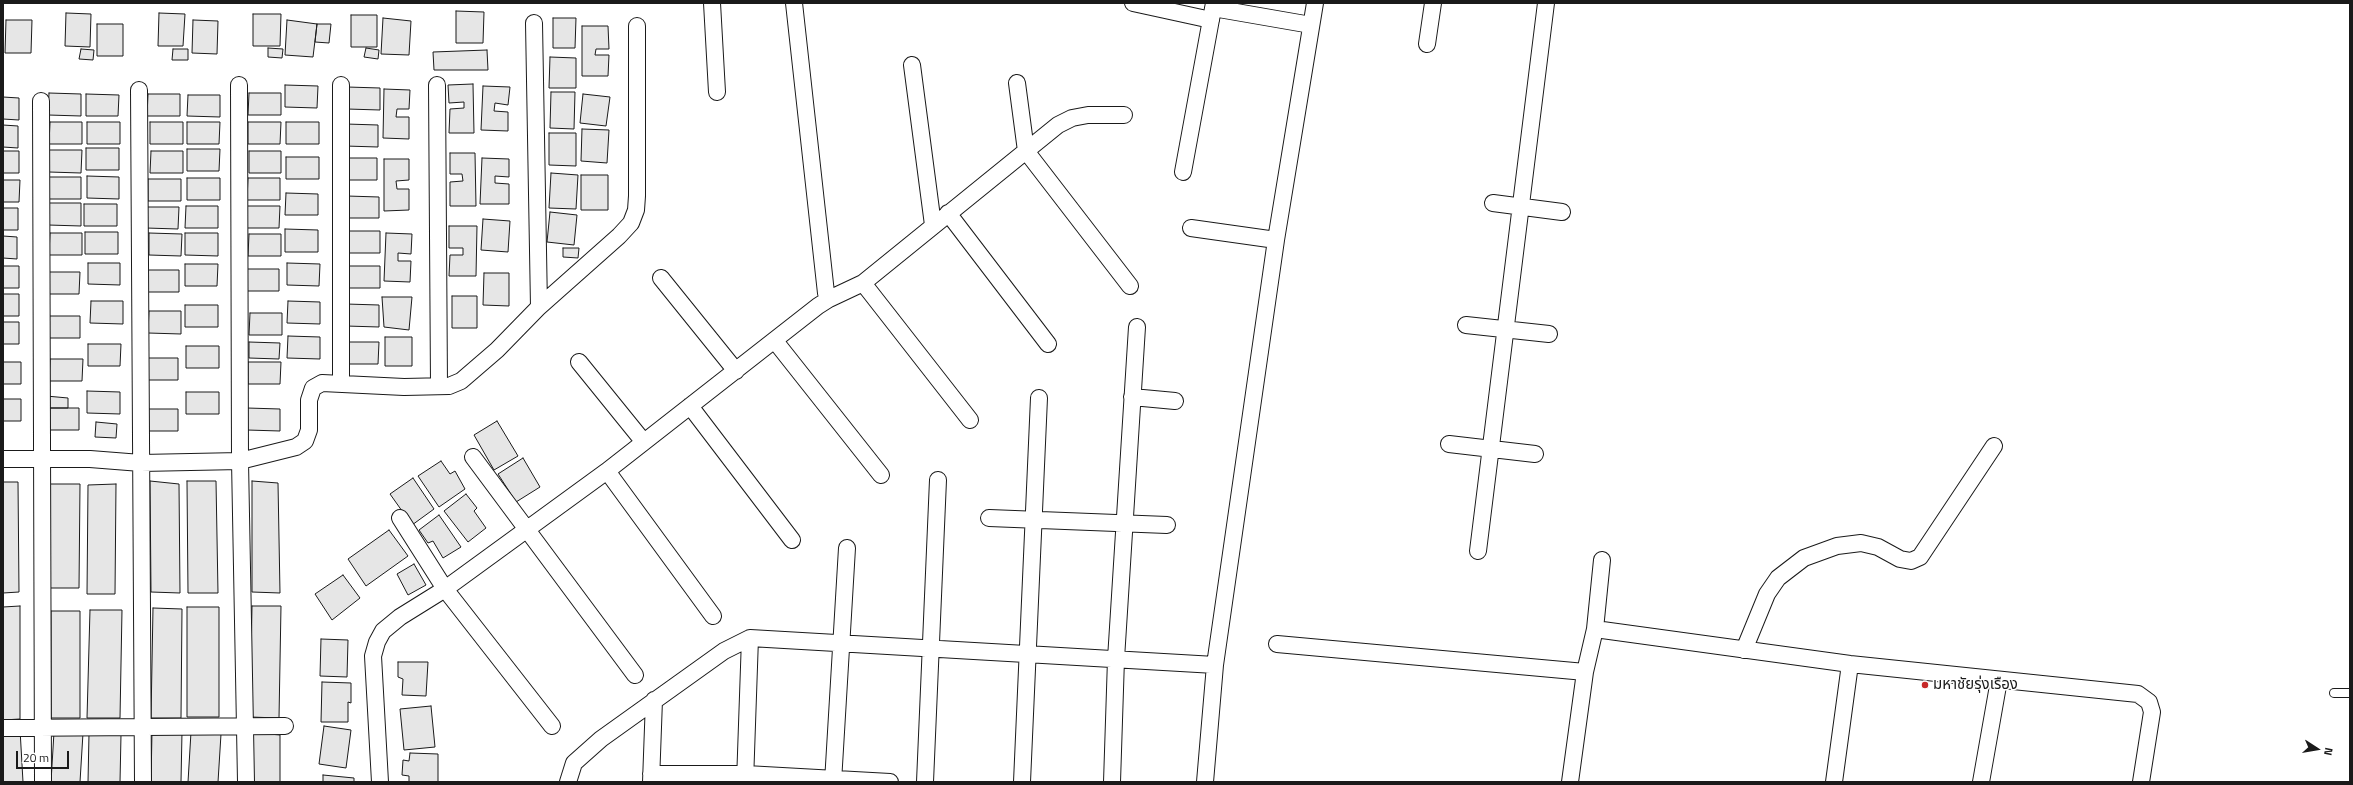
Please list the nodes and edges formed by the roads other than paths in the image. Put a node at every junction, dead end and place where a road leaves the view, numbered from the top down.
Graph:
1 (712, 3) edge
2 (794, 3) edge
3 (1133, 3) edge
4 (1315, 3) edge
5 (1433, 3) edge
6 (1546, 3) edge
7 (1213, 10) edge
8 (534, 23) dead end
9 (1311, 25) junction
10 (637, 26) dead end
11 (1427, 44) dead end
12 (912, 65) dead end
13 (1017, 83) dead end
14 (239, 85) dead end
15 (341, 85) dead end
16 (437, 85) dead end
17 (138, 90) dead end
18 (717, 92) dead end
19 (41, 101) dead end
20 (1124, 115) dead end
21 (1026, 151) junction
22 (1183, 172) dead end
23 (1493, 203) dead end
24 (1521, 206) junction
25 (1562, 212) dead end
26 (948, 213) junction
27 (933, 225) junction
28 (1191, 228) dead end
29 (1276, 240) junction
30 (661, 278) dead end
31 (863, 283) junction
32 (1130, 286) dead end
33 (829, 299) junction
34 (538, 307) junction
35 (1466, 325) dead end
36 (1137, 327) dead end
37 (1506, 329) junction
38 (1549, 334) dead end
39 (775, 341) junction
40 (1048, 344) dead end
41 (579, 362) dead end
42 (736, 371) junction
43 (341, 383) junction
44 (439, 386) junction
45 (1132, 397) junction
46 (1039, 398) dead end
47 (1174, 401) dead end
48 (690, 406) junction
49 (970, 420) dead end
50 (643, 441) junction
51 (1449, 444) dead end
52 (1994, 446) dead end
53 (1491, 449) junction
54 (1535, 454) dead end
55 (473, 457) dead end
56 (3, 459) edge
57 (43, 459) junction
58 (240, 461) junction
59 (141, 463) junction
60 (607, 471) junction
61 (881, 475) dead end
62 (938, 480) dead end
63 (400, 518) dead end
64 (989, 518) dead end
65 (1033, 521) junction
66 (1124, 524) junction
67 (1167, 525) dead end
68 (526, 529) junction
69 (792, 540) dead end
70 (847, 548) dead end
71 (1478, 551) dead end
72 (1602, 560) dead end
73 (445, 589) junction
74 (713, 616) dead end
75 (1595, 629) junction
76 (750, 638) junction
77 (841, 642) junction
78 (1278, 644) dead end
79 (930, 648) junction
80 (1744, 650) junction
81 (1026, 653) junction
82 (1116, 659) junction
83 (1850, 664) junction
84 (1215, 666) junction
85 (1585, 672) junction
86 (635, 675) dead end
87 (1999, 680) junction
88 (2334, 693) dead end
89 (2350, 694) edge
90 (654, 700) junction
91 (246, 725) junction
92 (43, 726) junction
93 (285, 726) dead end
94 (552, 726) dead end
95 (143, 727) junction
96 (3, 728) edge
97 (651, 778) edge
98 (746, 778) edge
99 (833, 781) edge
100 (43, 782) edge
101 (143, 782) edge
102 (246, 782) edge
103 (380, 782) edge
104 (568, 782) edge
105 (890, 782) edge
106 (925, 782) edge
107 (1022, 782) edge
108 (1112, 782) edge
109 (1205, 782) edge
110 (1570, 782) edge
111 (1834, 782) edge
112 (1981, 782) edge
113 (2141, 782) edge

1 - 18 street
2 - 33 street
3 - 7 street
4 - 9 street
5 - 11 street
6 - 24 street
7 - 9 street
7 - 22 street
8 - 34 street
9 - 29 street
10 - 34 street
12 - 27 street
13 - 21 street
14 - 58 street
15 - 43 street
16 - 44 street
17 - 59 street
19 - 57 street
20 - 21 street
21 - 26 street
21 - 32 street
23 - 24 street
24 - 25 street
24 - 37 street
26 - 27 street
26 - 40 street
27 - 31 street
28 - 29 street
29 - 84 street
30 - 42 street
31 - 33 street
31 - 49 street
33 - 39 street
34 - 44 street
35 - 37 street
36 - 45 street
37 - 38 street
37 - 53 street
39 - 42 street
39 - 61 street
41 - 50 street
42 - 48 street
43 - 44 street
43 - 58 street
45 - 47 street
45 - 66 street
46 - 65 street
48 - 50 street
48 - 69 street
50 - 60 street
51 - 53 street
52 - 80 street
53 - 54 street
53 - 71 street
55 - 68 street
56 - 57 street
57 - 59 street
57 - 92 street
58 - 59 street
58 - 91 street
59 - 95 street
60 - 68 street
60 - 74 street
62 - 79 street
63 - 73 street
64 - 65 street
65 - 66 street
65 - 81 street
66 - 67 street
66 - 82 street
68 - 73 street
68 - 86 street
70 - 77 street
72 - 75 street
73 - 94 street
73 - 103 street
75 - 80 street
75 - 85 street
76 - 77 street
76 - 90 street
76 - 98 street
77 - 79 street
77 - 99 street
78 - 85 street
79 - 81 street
79 - 106 street
80 - 83 street
81 - 82 street
81 - 107 street
82 - 84 street
82 - 108 street
83 - 87 street
83 - 111 street
84 - 109 street
85 - 110 street
87 - 112 street
87 - 113 street
88 - 89 lane
90 - 97 street
90 - 104 street
91 - 93 street
91 - 95 street
91 - 102 street
92 - 95 street
92 - 96 street
92 - 100 street
95 - 101 street
97 - 98 street
98 - 99 street
99 - 105 street

